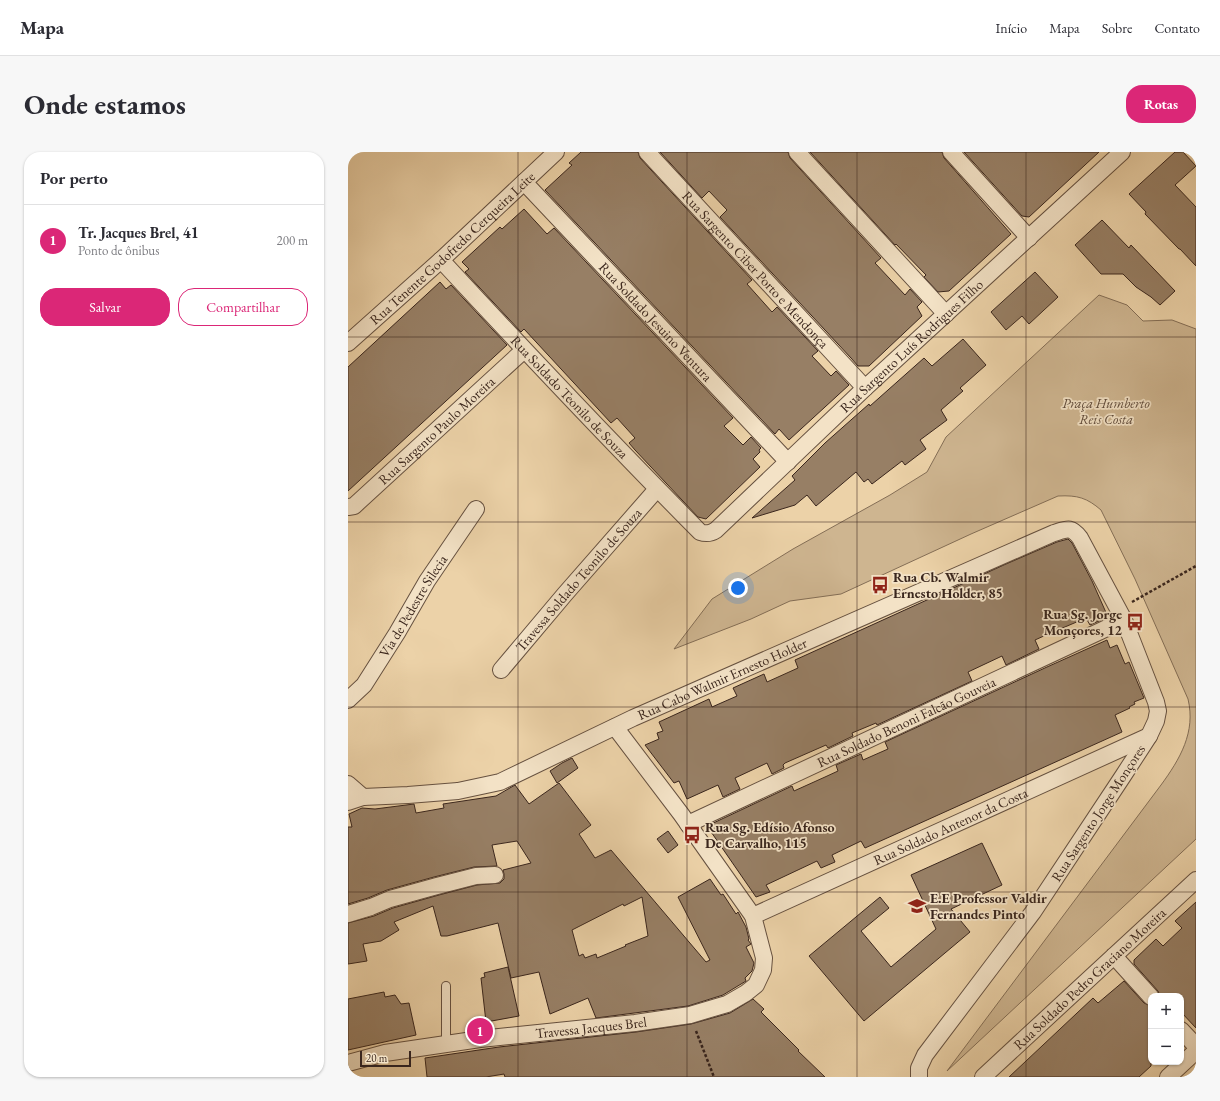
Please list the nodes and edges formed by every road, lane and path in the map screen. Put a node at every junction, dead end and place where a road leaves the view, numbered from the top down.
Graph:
1 (356, 152) edge
2 (556, 152) edge
3 (647, 152) edge
4 (797, 152) edge
5 (951, 152) edge
6 (1111, 155) edge
7 (348, 157) edge
8 (524, 182) junction
9 (1029, 238) junction
10 (441, 260) junction
11 (946, 314) junction
12 (348, 343) edge
13 (524, 350) junction
14 (865, 388) junction
15 (788, 462) junction
16 (657, 489) junction
17 (348, 507) edge
18 (476, 509) dead end
19 (1074, 530) joint
20 (700, 532) joint
21 (1196, 566) edge
22 (1121, 615) junction
23 (501, 670) dead end
24 (348, 700) edge
25 (615, 727) junction
26 (1149, 736) junction
27 (348, 784) edge
28 (363, 796) junction
29 (348, 802) edge
30 (688, 824) junction
31 (495, 875) dead end
32 (1196, 880) edge
33 (348, 914) edge
34 (753, 916) junction
35 (1114, 956) junction
36 (446, 986) dead end
37 (1148, 993) edge
38 (690, 1015) junction
39 (1184, 1033) edge
40 (446, 1044) junction
41 (1196, 1046) edge
42 (1196, 1051) edge
43 (348, 1063) edge
44 (919, 1076) edge
45 (714, 1077) edge
46 (983, 1077) edge
47 (1168, 1077) edge

1 - 7 path
2 - 8 street, Rua Tenente Godofredo Cerqueira Leite
3 - 14 street, Rua Sargento Ciber Porto e Mendonça
4 - 11 street
5 - 9 street
6 - 9 street, Rua Sargento Luís Rodrigues Filho
8 - 10 street, Rua Tenente Godofredo Cerqueira Leite
8 - 15 street, Rua Soldado Jesuino Ventura
9 - 11 street, Rua Sargento Luís Rodrigues Filho
10 - 12 street, Rua Tenente Godofredo Cerqueira Leite
10 - 13 street, Rua Soldado Teonilo de Souza
11 - 14 street, Rua Sargento Luís Rodrigues Filho
13 - 16 street, Rua Soldado Teonilo de Souza
13 - 17 street, Rua Sargento Paulo Moreira
14 - 15 street, Rua Sargento Luís Rodrigues Filho
15 - 20 street, Rua Sargento Luís Rodrigues Filho
16 - 20 street, Rua Soldado Teonilo de Souza
16 - 23 street, Travessa Soldado Teonilo de Souza
18 - 24 street, Via de Pedestre Silecia
19 - 22 street, Rua Sargento Jorge Monçores
19 - 25 street, Rua Cabo Walmir Ernesto Holder
21 - 22 path
22 - 26 street, Rua Sargento Jorge Monçores
22 - 30 street, Rua Soldado Benoni Falcão Gouveia
25 - 28 street, Rua Cabo Walmir Ernesto Holder
25 - 30 street
26 - 34 street, Rua Soldado Antenor da Costa
26 - 44 street, Rua Sargento Jorge Monçores
27 - 28 street
28 - 29 street
30 - 34 street
31 - 33 street
32 - 35 street, Rua Soldado Pedro Graciano Moreira
34 - 38 street, Travessa Jacques Brel
35 - 37 street
35 - 46 street, Rua Soldado Pedro Graciano Moreira
36 - 40 lane
38 - 40 street, Travessa Jacques Brel
38 - 45 path
39 - 41 street
40 - 43 street, Travessa Jacques Brel
42 - 47 street

